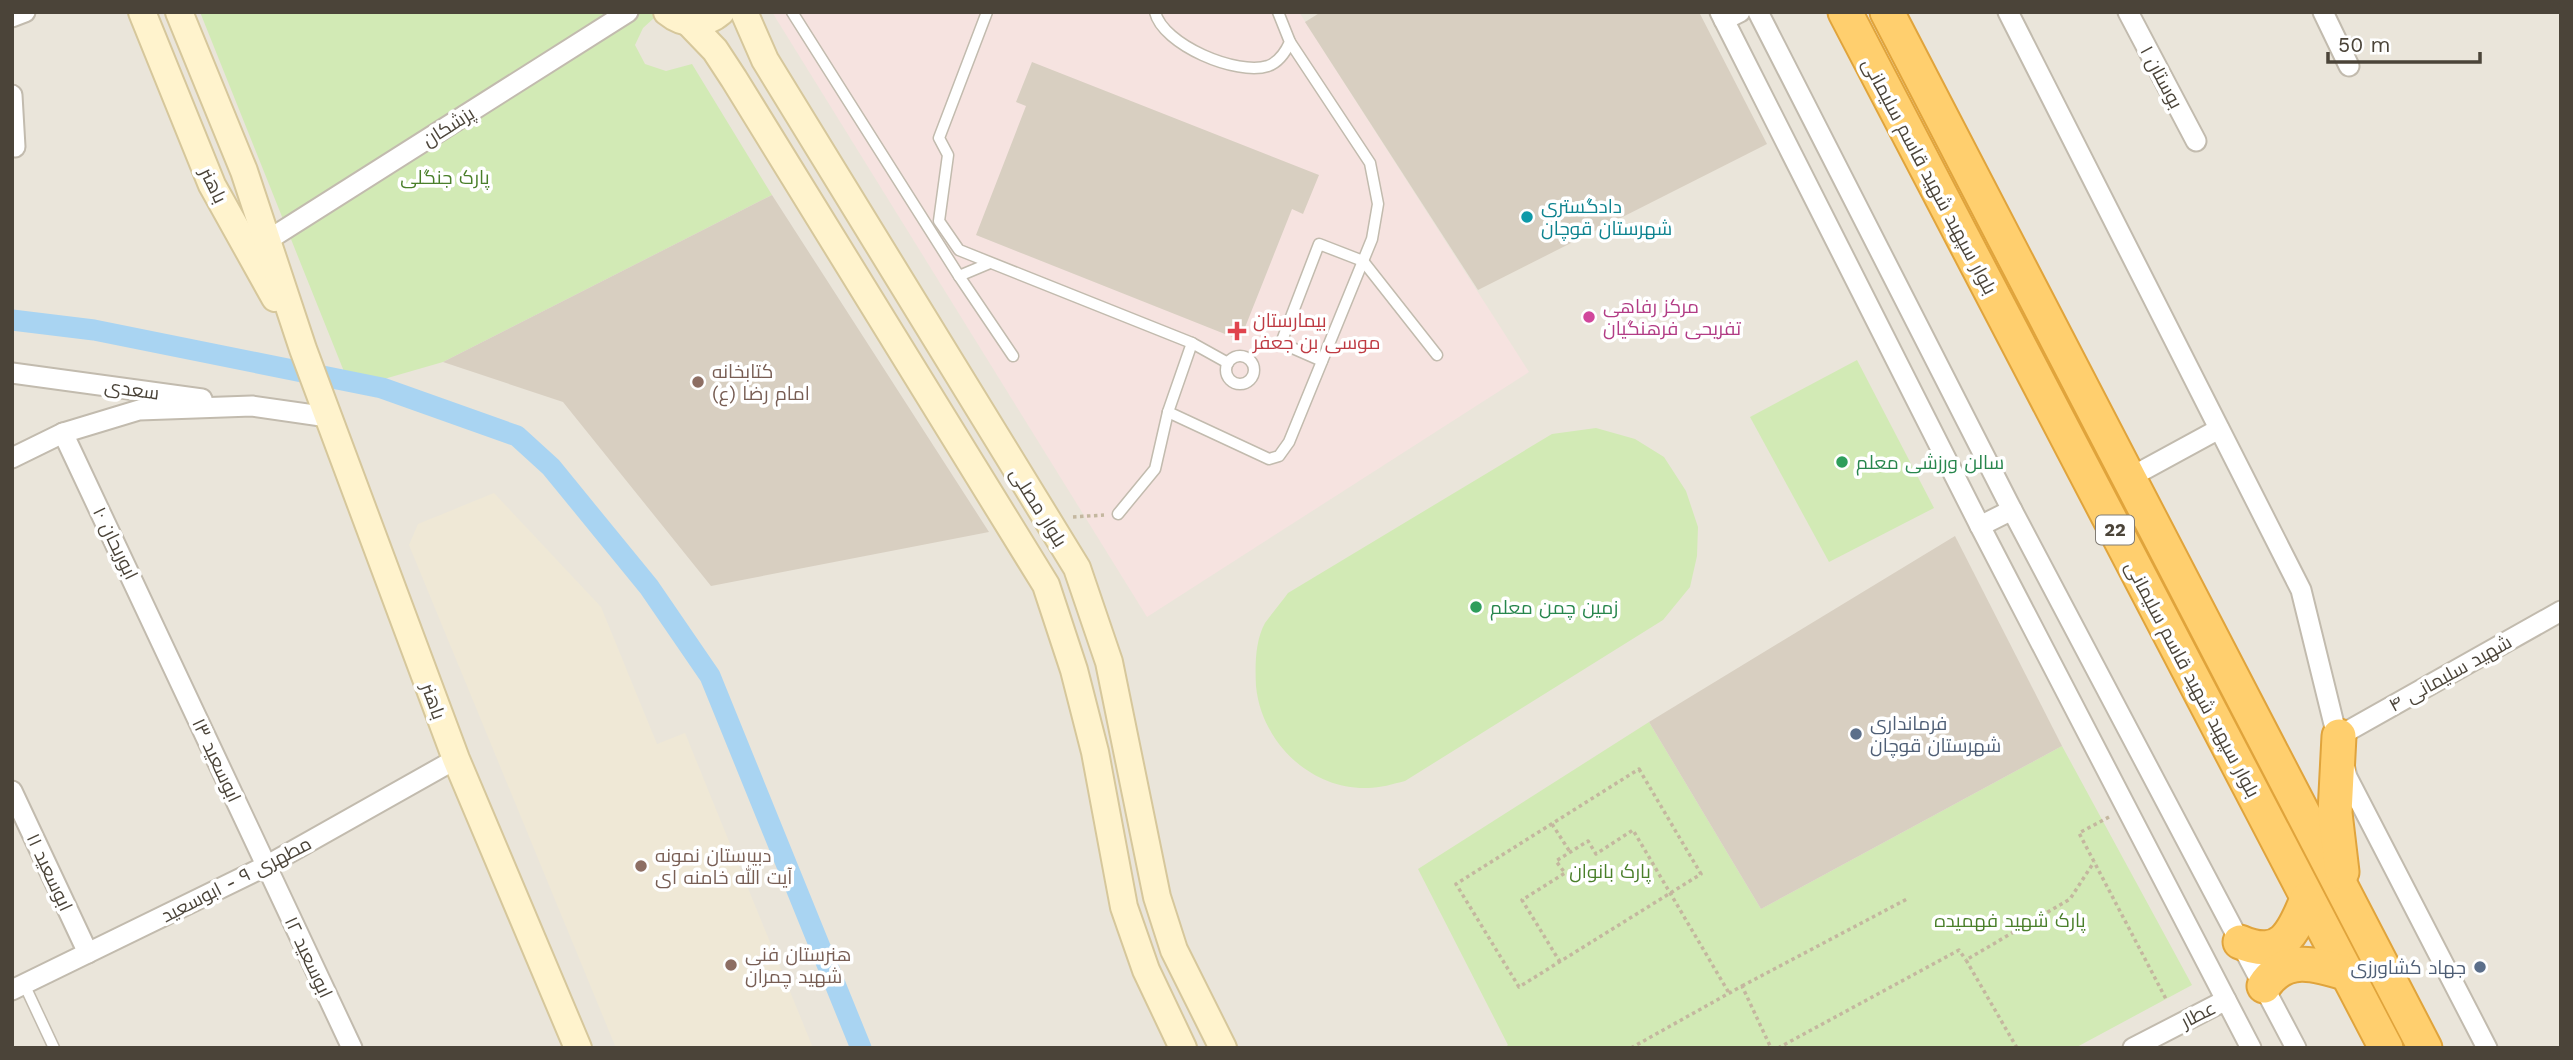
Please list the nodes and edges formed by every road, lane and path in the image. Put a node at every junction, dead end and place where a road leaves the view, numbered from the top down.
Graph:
1 (25, 12) edge
2 (142, 12) edge
3 (179, 12) edge
4 (628, 12) edge
5 (721, 12) edge
6 (744, 12) edge
7 (792, 12) edge
8 (987, 12) edge
9 (1155, 12) edge
10 (1278, 12) edge
11 (1758, 12) edge
12 (1845, 12) edge
13 (1887, 12) edge
14 (2128, 12) edge
15 (2323, 12) edge
16 (2008, 13) edge
17 (1728, 15) edge
18 (12, 17) edge
19 (679, 18) edge
20 (1290, 42) junction
21 (765, 60) junction
22 (2350, 66) dead end
23 (734, 79) junction
24 (12, 94) edge
25 (2196, 142) dead end
26 (15, 147) dead end
27 (268, 240) junction
28 (1363, 261) junction
29 (990, 263) junction
30 (958, 276) junction
31 (1192, 342) junction
32 (303, 349) junction
33 (1437, 355) dead end
34 (1013, 356) dead end
35 (1322, 361) junction
36 (1227, 363) dead end
37 (12, 373) edge
38 (252, 406) junction
39 (325, 407) junction
40 (1168, 412) junction
41 (2219, 429) junction
42 (63, 433) junction
43 (12, 458) edge
44 (2129, 478) junction
45 (2012, 510) junction
46 (1118, 514) joint
47 (1047, 519) junction
48 (1980, 526) junction
49 (2561, 611) edge
50 (169, 654) joint
51 (2339, 736) junction
52 (456, 759) junction
53 (12, 791) edge
54 (2126, 807) junction
55 (1552, 824) junction
56 (1570, 852) junction
57 (2094, 862) junction
58 (266, 866) junction
59 (1672, 892) junction
60 (2344, 892) junction
61 (1907, 899) dead end
62 (2307, 899) junction
63 (2240, 942) junction
64 (88, 953) junction
65 (1966, 960) junction
66 (1560, 962) junction
67 (2348, 974) junction
68 (1742, 986) junction
69 (2264, 986) junction
70 (18, 987) edge
71 (1729, 993) junction
72 (2166, 999) dead end
73 (2226, 999) junction
74 (54, 1048) edge
75 (352, 1048) edge
76 (578, 1048) edge
77 (1183, 1048) edge
78 (1223, 1048) edge
79 (1631, 1048) edge
80 (1771, 1048) edge
81 (1778, 1048) edge
82 (2017, 1048) edge
83 (2133, 1048) edge
84 (2251, 1048) edge
85 (2296, 1048) edge
86 (2386, 1048) edge
87 (2425, 1048) edge
88 (2487, 1048) edge

1 - 18 street
2 - 32 street, باهنر
3 - 27 street, باهنر
4 - 27 street, پزشکان
5 - 19 street
6 - 21 street, بلوار مصلی
7 - 30 lane
8 - 29 lane
9 - 20 lane
10 - 20 lane
11 - 45 street
12 - 62 highway, بلوار سپهبد شهید قاسم سلیمانی / 22
13 - 44 highway, بلوار سپهبد شهید قاسم سلیمانی / 22
14 - 25 street, بوستان ۱
15 - 22 street
16 - 41 street
17 - 48 street
19 - 23 street, بلوار مصلی
20 - 28 lane
21 - 23 street
21 - 47 street, بلوار مصلی
23 - 77 street, بلوار مصلی
24 - 26 street
27 - 32 street, باهنر
28 - 33 lane
28 - 35 lane
28 - 35 lane
29 - 30 lane
29 - 31 lane
30 - 34 lane
31 - 36 lane
31 - 40 lane
32 - 39 street, باهنر
35 - 40 lane
37 - 38 street, سعدی
38 - 39 street
38 - 42 street
39 - 52 street, باهنر
40 - 46 lane
41 - 44 street
41 - 51 street
42 - 43 street
42 - 50 street, ابوریحان ۱۰
44 - 60 highway, بلوار سپهبد شهید قاسم سلیمانی / 22
45 - 48 street
45 - 63 street
46 - 47 path
47 - 78 street, بلوار مصلی
48 - 54 street
49 - 51 street, شهید سلیمانی ۴
50 - 58 street, ابوسعید ۱۳
51 - 60 highway
51 - 88 street
52 - 58 street, مطهری ۹ - ابوسعید
52 - 76 street, باهنر
53 - 64 street, ابوسعید ۱۱
54 - 57 path
54 - 73 street
55 - 56 path
55 - 59 path
55 - 66 path
56 - 59 path
56 - 66 path
57 - 65 path
57 - 72 path
58 - 64 street, مطهری ۹ - ابوسعید
58 - 75 street, ابوسعید ۱۲
59 - 66 path
59 - 71 path
60 - 87 highway, بلوار سپهبد شهید قاسم سلیمانی / 22
61 - 68 path
62 - 63 highway
62 - 67 highway, بلوار سپهبد شهید قاسم سلیمانی / 22
63 - 69 street
64 - 70 street, مطهری ۹ - ابوسعید
65 - 81 path
65 - 82 path
67 - 69 highway
67 - 86 highway, بلوار سپهبد شهید قاسم سلیمانی / 22
68 - 71 path
68 - 80 path
69 - 85 street
70 - 74 lane
71 - 79 path
73 - 83 street, عطار
73 - 84 street

